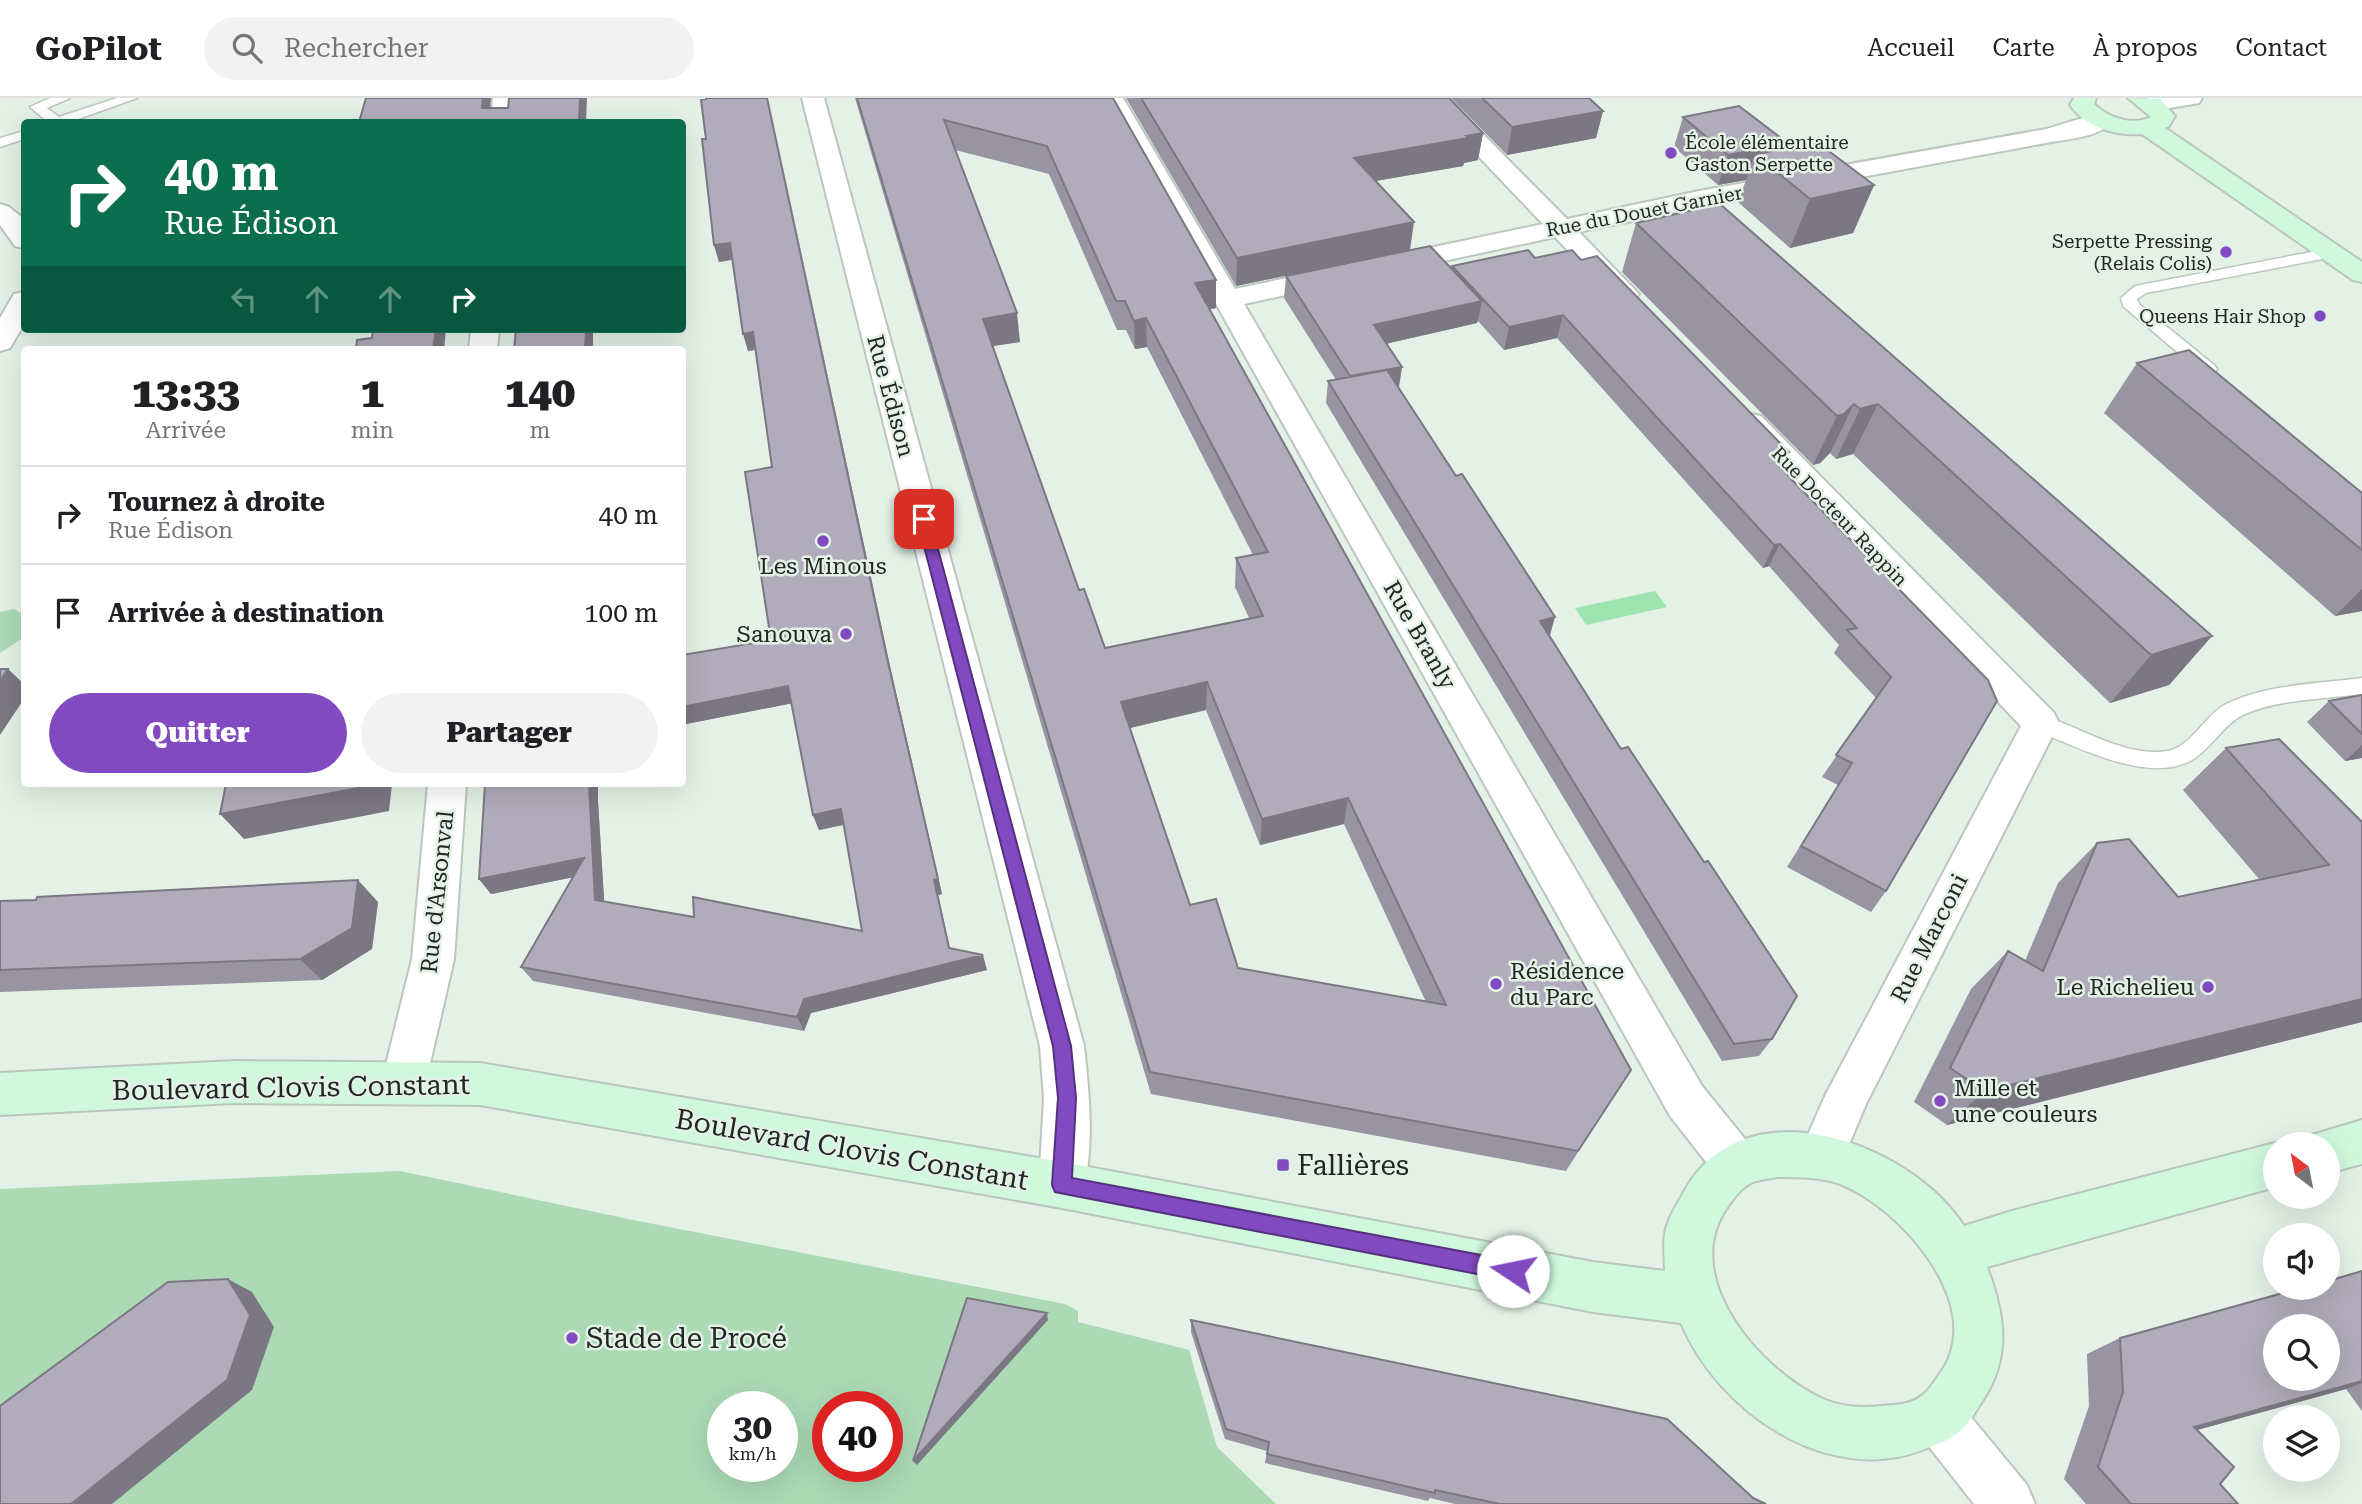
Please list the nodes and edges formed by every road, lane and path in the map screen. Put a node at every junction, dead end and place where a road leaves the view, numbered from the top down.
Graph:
1 (63, 98) edge
2 (130, 98) edge
3 (504, 98) edge
4 (813, 98) edge
5 (1112, 98) edge
6 (1434, 98) edge
7 (2085, 98) edge
8 (2191, 98) edge
9 (2146, 110) edge
10 (53, 119) edge
11 (66, 119) edge
12 (502, 119) edge
13 (2101, 120) junction
14 (21, 136) edge
15 (0, 143) edge
16 (0, 212) edge
17 (1561, 228) junction
18 (21, 235) edge
19 (2332, 253) junction
20 (2362, 274) edge
21 (1228, 299) junction
22 (21, 305) edge
23 (1642, 311) edge
24 (0, 342) edge
25 (2225, 383) edge
26 (1730, 402) edge
27 (2362, 685) edge
28 (2041, 723) junction
29 (447, 787) edge
30 (404, 1081) junction
31 (0, 1094) edge
32 (2362, 1142) edge
33 (2340, 1148) edge
34 (1822, 1156) junction
35 (1737, 1165) junction
36 (2263, 1168) edge
37 (1062, 1185) junction
38 (1956, 1253) junction
39 (1697, 1300) junction
40 (1938, 1418) junction
41 (2008, 1504) edge

1 - 10 lane
2 - 11 lane
3 - 12 street
4 - 37 street, Rue Édison
5 - 21 street, Rue Branly
6 - 17 street
7 - 13 street
8 - 9 street
9 - 13 street
9 - 19 street
13 - 17 street, Rue du Douet Garnier
14 - 15 lane
16 - 18 street
17 - 21 street, Rue du Douet Garnier
17 - 23 street
19 - 20 street
19 - 25 lane
21 - 35 street, Rue Branly
22 - 24 street
26 - 28 street, Rue Docteur Rappin
27 - 28 lane
28 - 34 street, Rue Marconi
29 - 30 street, Rue d'Arsonval
30 - 31 street, Boulevard Clovis Constant
30 - 37 street, Boulevard Clovis Constant
32 - 33 street
34 - 35 street
34 - 38 street
35 - 39 street
36 - 38 street
37 - 39 street, Boulevard Clovis Constant
38 - 40 street
39 - 40 street
40 - 41 street

